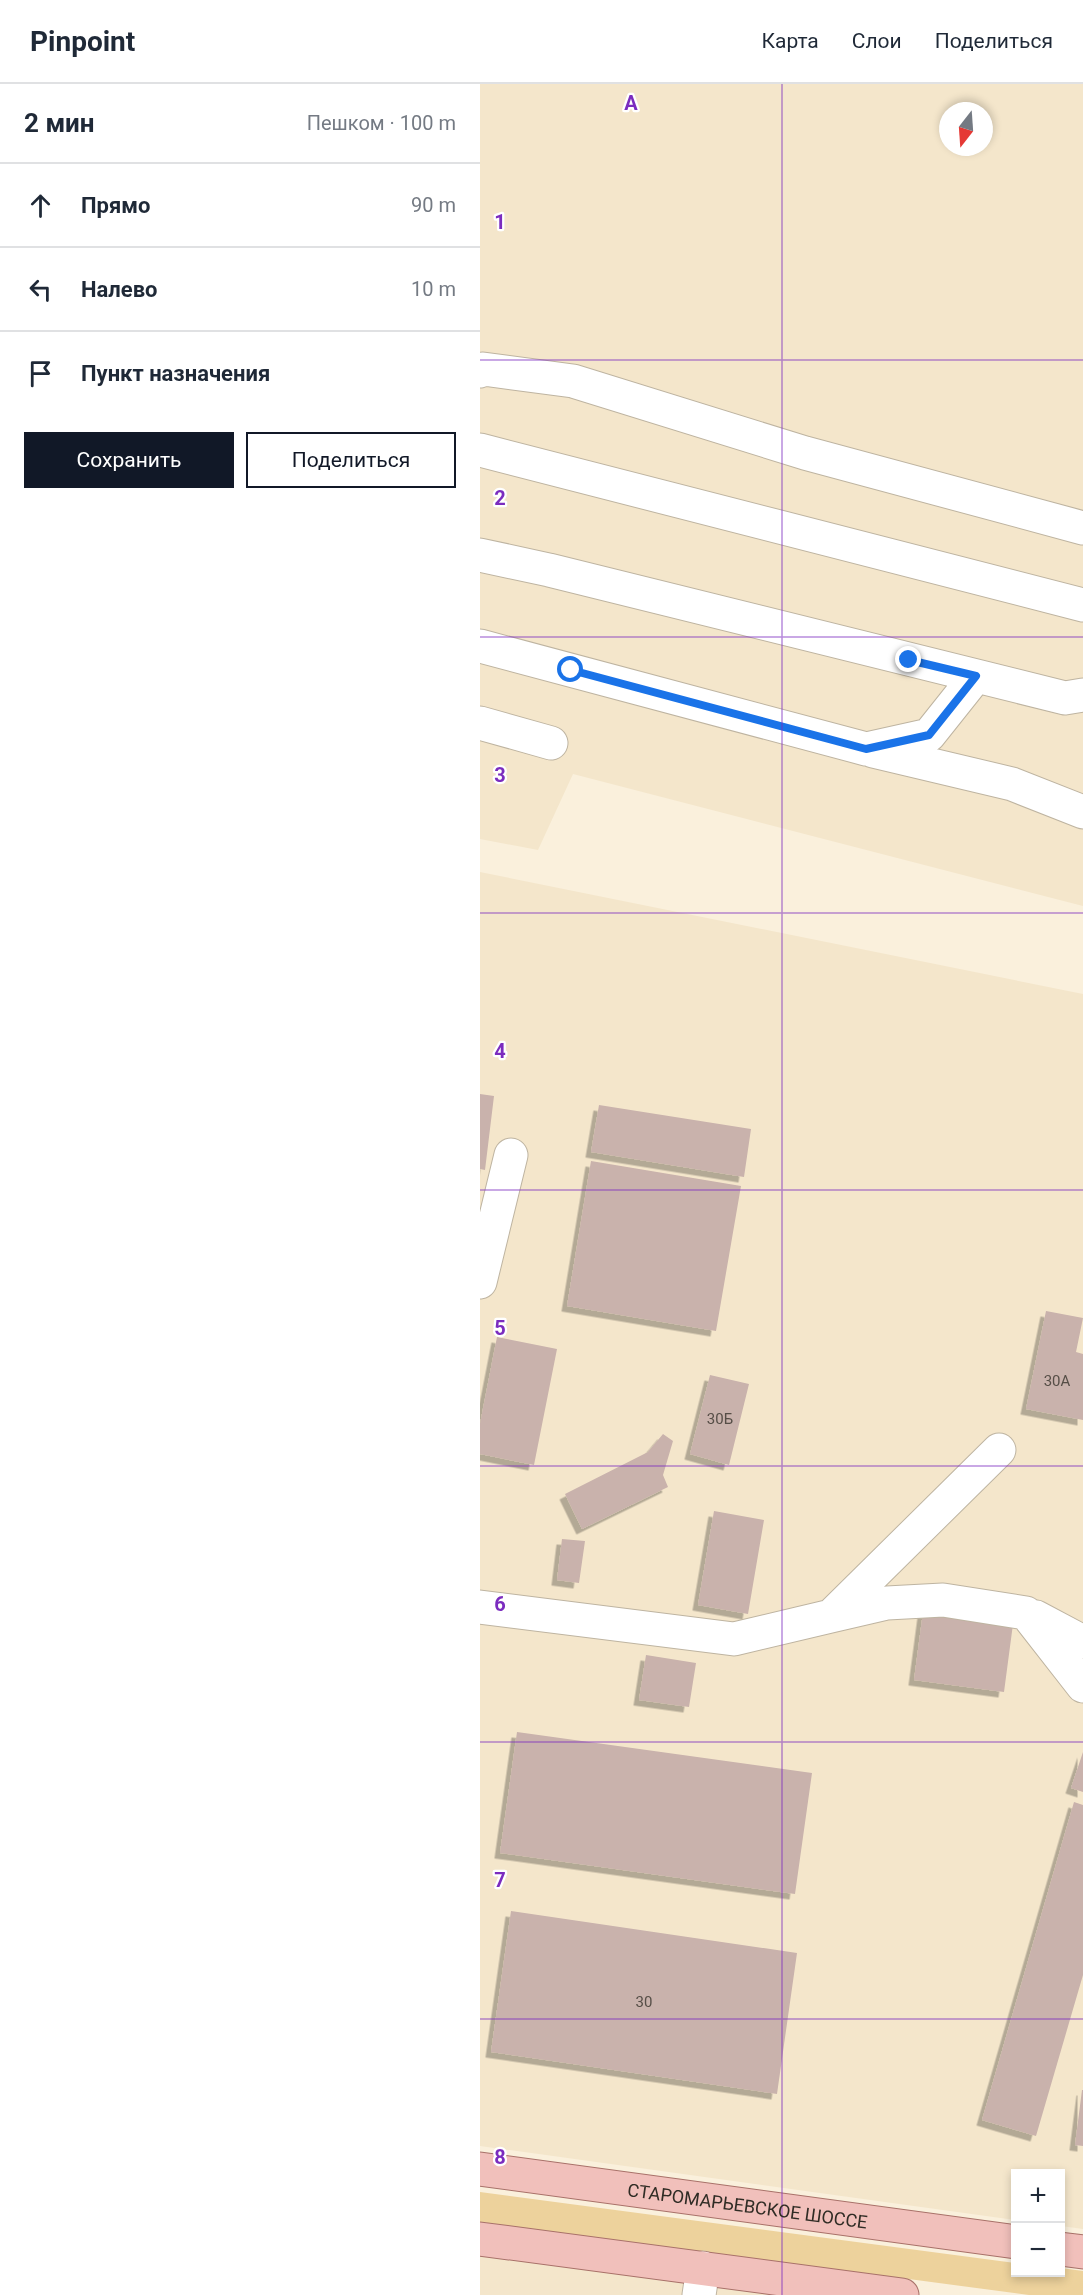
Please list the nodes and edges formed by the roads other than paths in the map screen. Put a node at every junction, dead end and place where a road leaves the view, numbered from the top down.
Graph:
1 (480, 371) edge
2 (480, 450) edge
3 (1083, 528) edge
4 (480, 555) edge
5 (1083, 605) edge
6 (480, 646) edge
7 (976, 676) junction
8 (1083, 695) edge
9 (480, 723) edge
10 (551, 742) dead end
11 (866, 749) junction
12 (1083, 812) edge
13 (511, 1155) dead end
14 (480, 1282) edge
15 (999, 1450) dead end
16 (480, 1607) edge
17 (1026, 1612) junction
18 (831, 1616) junction
19 (1083, 1642) edge
20 (1083, 1686) edge
21 (480, 2169) edge
22 (480, 2239) edge
23 (1011, 2241) edge
24 (1065, 2249) edge
25 (1083, 2252) edge
26 (701, 2282) edge
27 (902, 2295) edge

1 - 3 lane
2 - 5 lane
4 - 7 lane
6 - 11 lane
7 - 8 lane
7 - 11 lane
9 - 10 lane
11 - 12 lane
13 - 14 lane
15 - 18 lane
16 - 18 lane
17 - 18 lane
17 - 19 lane
17 - 20 lane
21 - 23 main road, СТАРОМАРЬЕВСКОЕ ШОССЕ
22 - 26 main road
24 - 25 main road
26 - 27 main road

